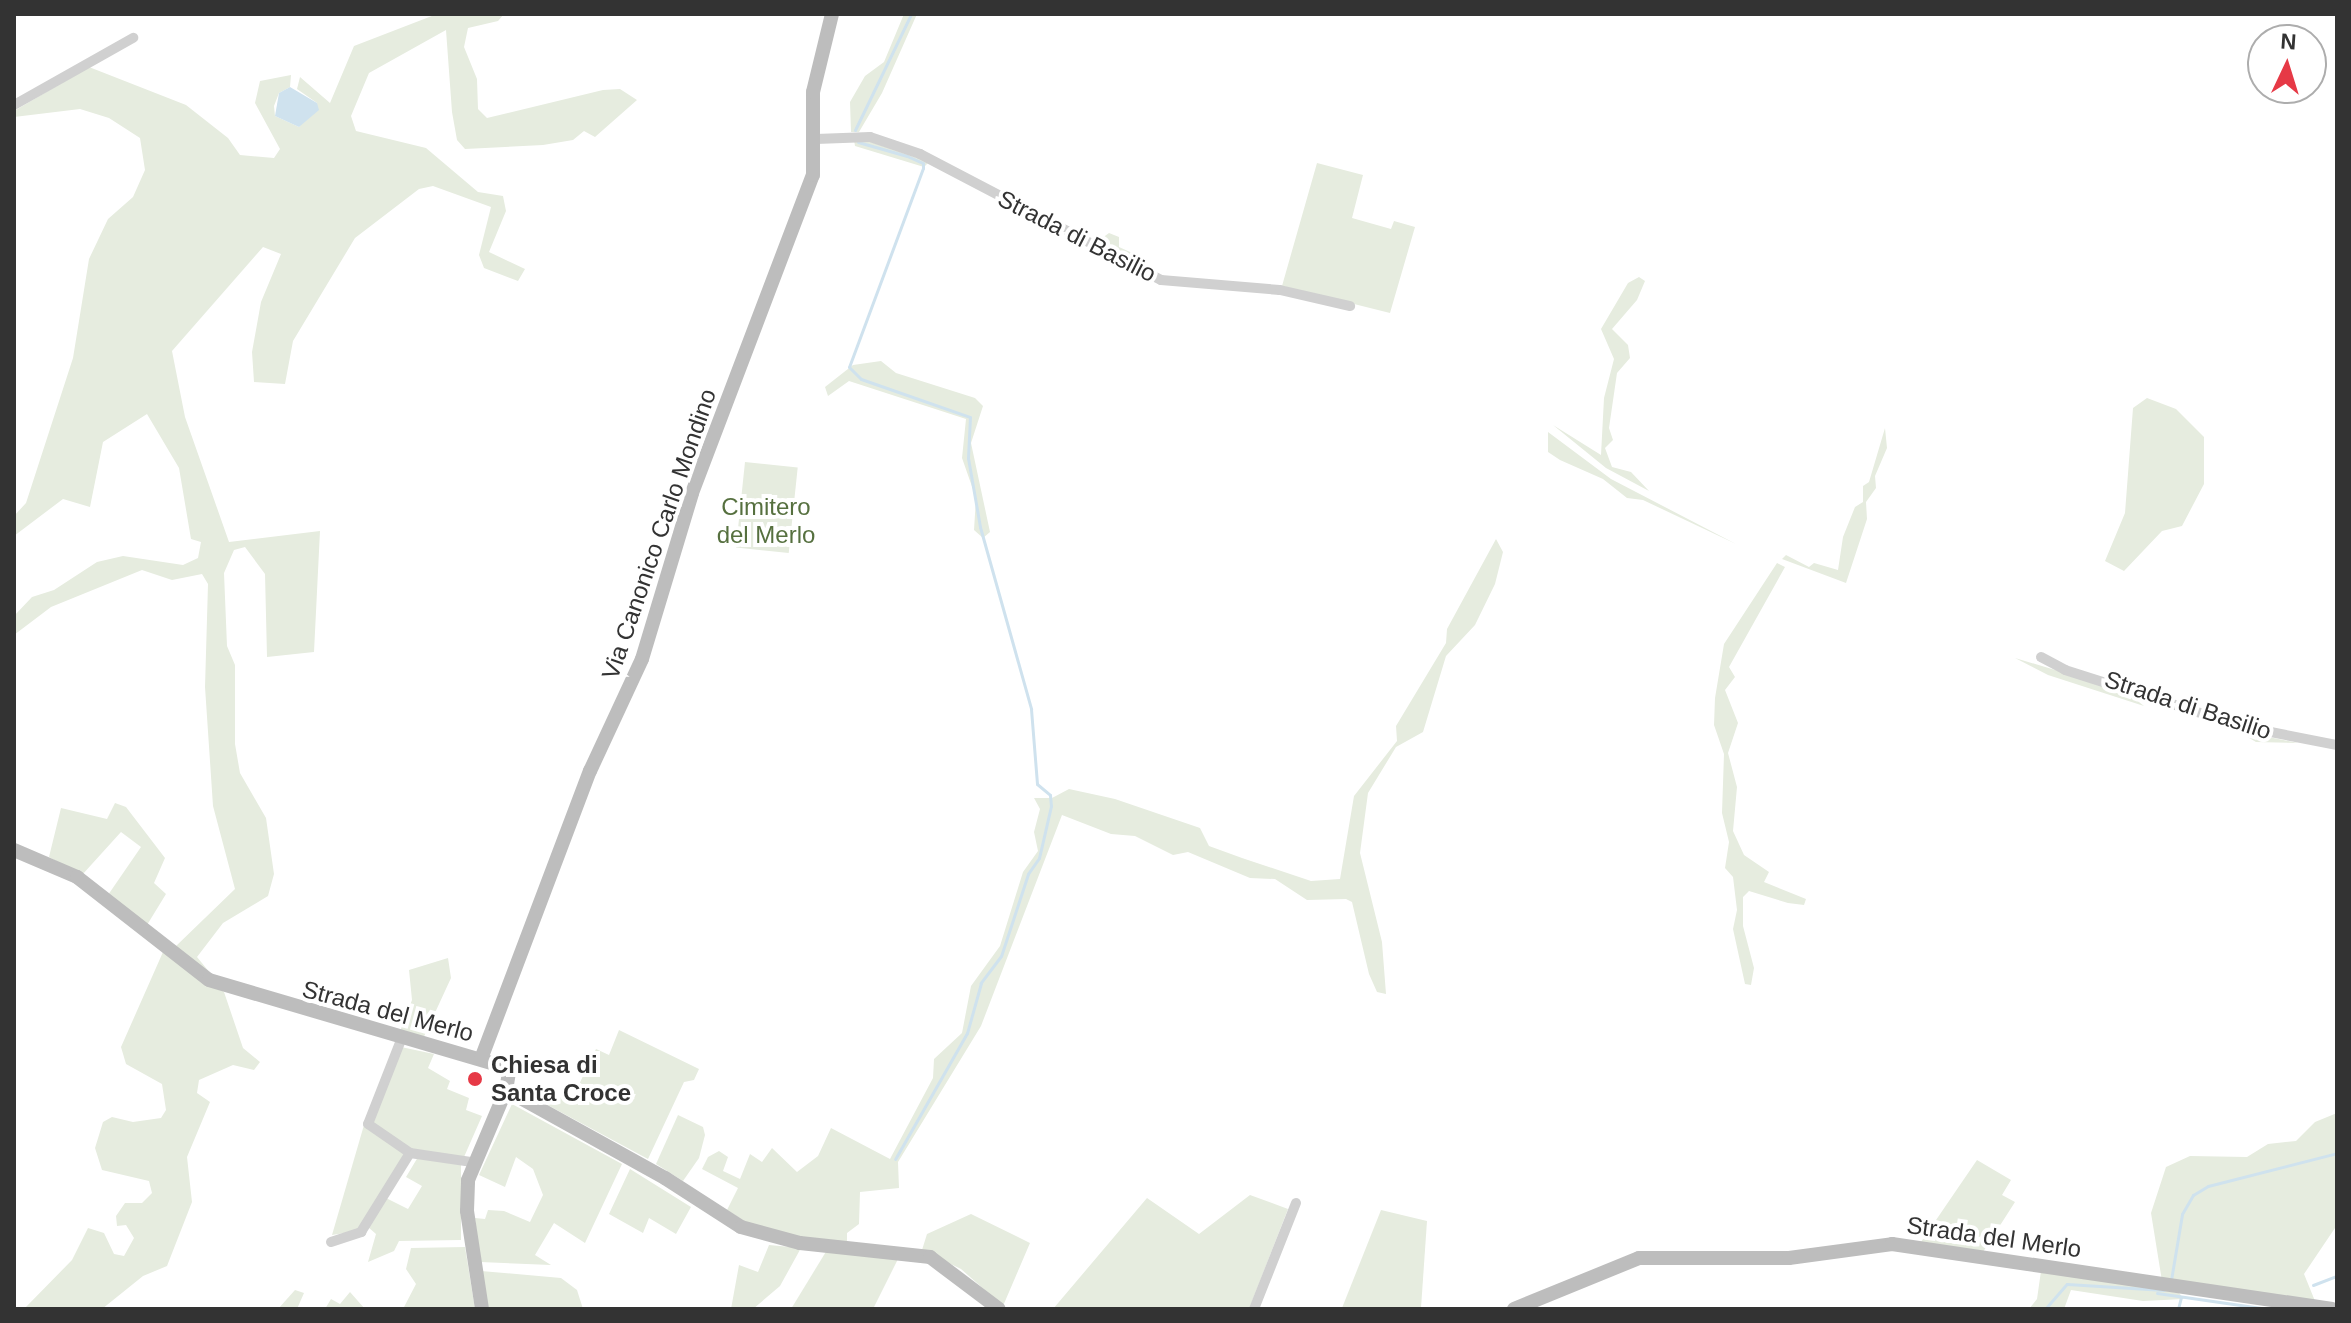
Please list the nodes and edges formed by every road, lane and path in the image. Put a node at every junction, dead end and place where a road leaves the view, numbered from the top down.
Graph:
1 (832, 14) edge
2 (133, 38) dead end
3 (14, 105) edge
4 (816, 139) junction
5 (1350, 306) dead end
6 (2041, 657) dead end
7 (2337, 745) edge
8 (14, 850) edge
9 (401, 1040) junction
10 (481, 1059) junction
11 (506, 1090) junction
12 (410, 1153) junction
13 (472, 1162) junction
14 (1296, 1203) dead end
15 (331, 1242) dead end
16 (482, 1309) edge
17 (999, 1309) edge
18 (1254, 1309) edge
19 (1514, 1309) edge
20 (2332, 1309) edge

1 - 4 street, Via Canonico Carlo Mondino
2 - 3 street
4 - 5 street, Strada di Basilio
4 - 10 street, Via Canonico Carlo Mondino
6 - 7 street, Strada di Basilio
8 - 9 street, Strada del Merlo
9 - 10 street, Strada del Merlo
9 - 12 street
10 - 11 street, Strada del Merlo
11 - 13 street
11 - 17 street, Strada del Merlo
12 - 13 street
12 - 15 street
13 - 16 street
14 - 18 street
19 - 20 street, Strada del Merlo

